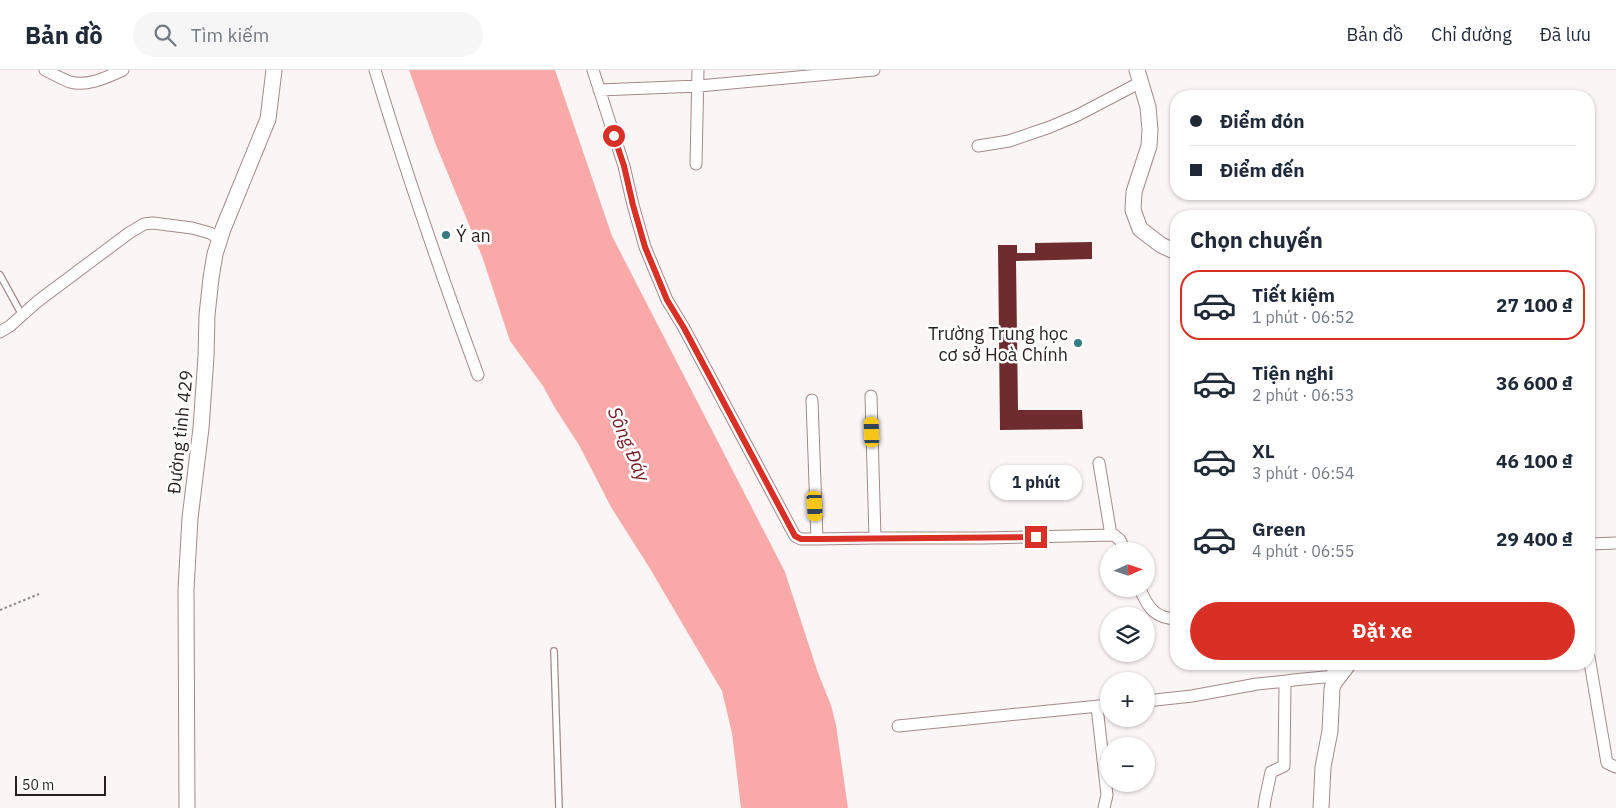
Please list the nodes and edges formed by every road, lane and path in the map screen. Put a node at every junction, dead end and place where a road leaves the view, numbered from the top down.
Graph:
1 (46, 70) edge
2 (123, 70) edge
3 (274, 70) edge
4 (375, 70) edge
5 (593, 70) edge
6 (698, 70) edge
7 (874, 70) edge
8 (1139, 76) edge
9 (699, 86) junction
10 (599, 90) junction
11 (978, 146) dead end
12 (696, 164) dead end
13 (220, 239) junction
14 (1170, 249) edge
15 (0, 275) edge
16 (22, 315) junction
17 (0, 332) edge
18 (478, 375) dead end
19 (871, 396) dead end
20 (812, 400) dead end
21 (1099, 463) dead end
22 (1111, 535) junction
23 (875, 538) junction
24 (817, 539) junction
25 (1121, 542) edge
26 (1616, 543) edge
27 (1595, 544) edge
28 (39, 594) dead end
29 (1144, 598) edge
30 (0, 610) edge
31 (1170, 619) edge
32 (554, 651) dead end
33 (1591, 670) edge
34 (1334, 676) edge
35 (1287, 681) junction
36 (1155, 700) edge
37 (1100, 706) edge
38 (898, 726) dead end
39 (1104, 727) edge
40 (1616, 767) edge
41 (187, 808) edge
42 (559, 808) edge
43 (1104, 808) edge
44 (1264, 808) edge
45 (1321, 808) edge

1 - 2 street
3 - 13 main road, Đường tỉnh 429
4 - 18 street
5 - 10 street
6 - 9 street
7 - 9 street
8 - 11 street
8 - 14 main road
9 - 10 street
9 - 12 street
10 - 24 street
13 - 16 street
13 - 41 main road, Đường tỉnh 429
15 - 16 lane
16 - 17 street
19 - 23 street
20 - 24 street
21 - 22 street
22 - 23 street
22 - 25 street
23 - 24 street
26 - 27 street
28 - 30 path
29 - 31 street
32 - 42 lane
33 - 40 street
34 - 35 street
34 - 45 main road
35 - 36 street
35 - 44 street
37 - 38 street
39 - 43 street

